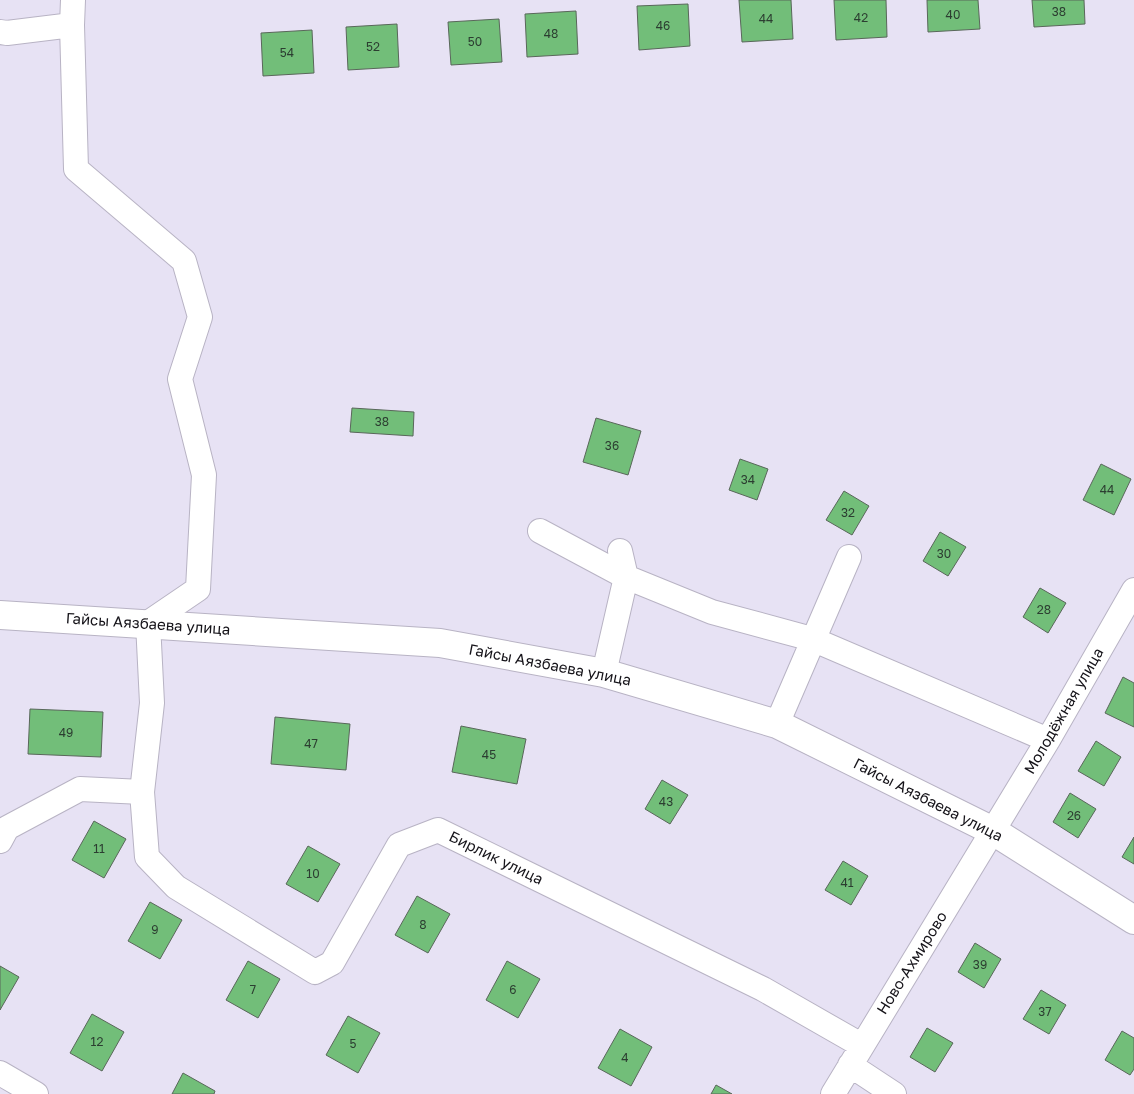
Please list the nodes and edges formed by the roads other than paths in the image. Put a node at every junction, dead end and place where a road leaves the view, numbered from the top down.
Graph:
1 (73, 0) edge
2 (72, 25) junction
3 (0, 32) edge
4 (540, 532) dead end
5 (620, 551) dead end
6 (849, 557) dead end
7 (626, 577) junction
8 (1134, 590) edge
9 (0, 615) edge
10 (148, 623) junction
11 (812, 639) junction
12 (604, 673) junction
13 (777, 724) junction
14 (1048, 740) junction
15 (142, 792) junction
16 (993, 831) junction
17 (0, 841) edge
18 (1134, 920) edge
19 (856, 1055) junction
20 (0, 1073) edge
21 (36, 1094) edge
22 (832, 1094) edge
23 (894, 1094) edge

1 - 2 street
2 - 3 street
2 - 10 street
4 - 7 street
5 - 7 street
6 - 11 street
7 - 11 street
7 - 12 street
8 - 14 street, Молодёжная улица
9 - 10 highway, Гайсы Аязбаева улица
10 - 12 highway, Гайсы Аязбаева улица
10 - 15 street, Бирлик улица
11 - 13 street
11 - 14 street
12 - 13 highway, Гайсы Аязбаева улица
13 - 16 highway, Гайсы Аязбаева улица
14 - 16 street, Молодёжная улица
15 - 17 street
15 - 19 street, Бирлик улица
16 - 18 highway, Гайсы Аязбаева улица
16 - 19 street, Ново-Ахмирово
19 - 22 street, Ново-Ахмирово
19 - 23 street
20 - 21 street

